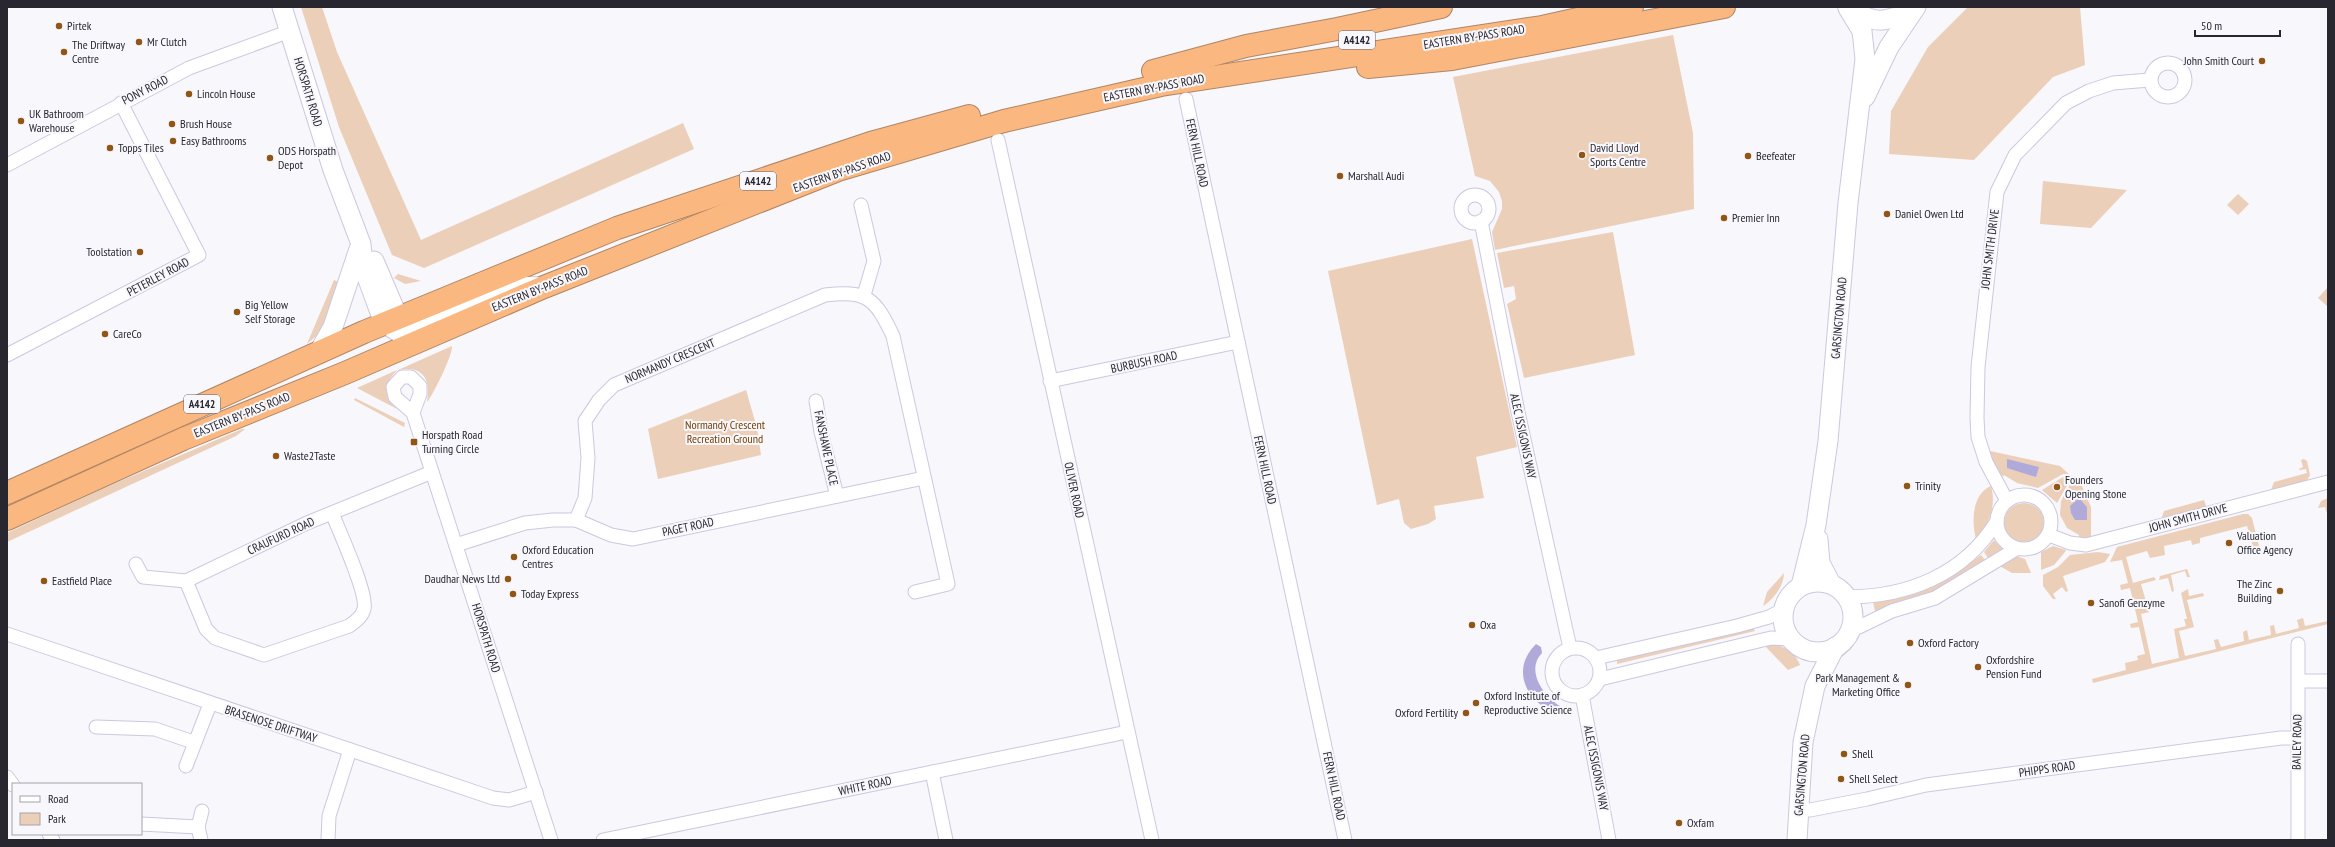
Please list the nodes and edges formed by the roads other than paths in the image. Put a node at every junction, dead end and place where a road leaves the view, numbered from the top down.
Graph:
1 (282, 7) edge
2 (1441, 7) edge
3 (1561, 7) edge
4 (1632, 7) edge
5 (1724, 7) edge
6 (1848, 7) edge
7 (1914, 8) edge
8 (290, 31) junction
9 (1291, 65) junction
10 (1153, 71) junction
11 (2150, 80) dead end
12 (1186, 99) dead end
13 (121, 103) junction
14 (1858, 110) junction
15 (998, 140) dead end
16 (7, 165) edge
17 (861, 205) dead end
18 (1481, 222) dead end
19 (361, 244) junction
20 (864, 296) junction
21 (394, 331) junction
22 (1238, 342) junction
23 (319, 352) junction
24 (7, 355) edge
25 (1050, 381) junction
26 (816, 401) dead end
27 (413, 413) dead end
28 (432, 472) junction
29 (924, 478) junction
30 (2328, 482) edge
31 (7, 493) edge
32 (837, 496) junction
33 (2007, 501) junction
34 (332, 513) junction
35 (7, 520) edge
36 (576, 520) junction
37 (1997, 521) junction
38 (1816, 525) junction
39 (2049, 534) junction
40 (456, 546) junction
41 (2016, 549) junction
42 (136, 564) dead end
43 (186, 581) junction
44 (1801, 586) junction
45 (1839, 590) junction
46 (914, 592) dead end
47 (1784, 609) junction
48 (1851, 628) junction
49 (7, 636) edge
50 (1792, 639) junction
51 (2298, 644) dead end
52 (1835, 647) junction
53 (1570, 648) junction
54 (1810, 651) junction
55 (1596, 658) junction
56 (1600, 678) junction
57 (2299, 681) junction
58 (2328, 681) edge
59 (1815, 686) junction
60 (1582, 696) junction
61 (210, 704) junction
62 (96, 727) dead end
63 (1127, 732) junction
64 (2297, 738) junction
65 (193, 742) junction
66 (350, 750) junction
67 (186, 766) dead end
68 (932, 772) junction
69 (536, 792) junction
70 (1799, 810) junction
71 (202, 811) dead end
72 (142, 824) edge
73 (198, 827) junction
74 (201, 840) edge
75 (328, 840) edge
76 (551, 840) edge
77 (603, 840) edge
78 (946, 840) edge
79 (1152, 840) edge
80 (1345, 840) edge
81 (1609, 840) edge
82 (1798, 840) edge
83 (2298, 840) edge

1 - 8 main road, HORSPATH ROAD
2 - 10 highway
3 - 10 highway, EASTERN BY-PASS ROAD / A4142
4 - 9 highway, EASTERN BY-PASS ROAD / A4142
5 - 9 highway
6 - 7 main road
6 - 14 main road, GARSINGTON ROAD
7 - 14 main road
8 - 13 street, PONY ROAD
8 - 19 main road, HORSPATH ROAD
9 - 21 highway, EASTERN BY-PASS ROAD / A4142
10 - 21 highway, EASTERN BY-PASS ROAD / A4142
11 - 33 street, JOHN SMITH DRIVE
12 - 22 street, FERN HILL ROAD
13 - 16 street, PONY ROAD
13 - 24 street, PETERLEY ROAD
14 - 38 main road, GARSINGTON ROAD
15 - 25 street, OLIVER ROAD
17 - 20 street
18 - 53 street, ALEC ISSIGONIS WAY
19 - 21 main road, HORSPATH ROAD
19 - 23 main road
20 - 29 street
20 - 36 street, NORMANDY CRESCENT
21 - 23 highway, EASTERN BY-PASS ROAD / A4142
21 - 35 highway, EASTERN BY-PASS ROAD / A4142
22 - 25 street, BURBUSH ROAD
22 - 80 street, FERN HILL ROAD
23 - 31 highway, EASTERN BY-PASS ROAD / A4142
25 - 63 street, OLIVER ROAD
26 - 32 street, FANSHAWE PLACE
27 - 28 street, HORSPATH ROAD
28 - 34 street, CRAUFURD ROAD
28 - 40 street, HORSPATH ROAD
29 - 32 street, PAGET ROAD
29 - 46 street
30 - 39 street, JOHN SMITH DRIVE
32 - 36 street, PAGET ROAD
33 - 37 street
33 - 39 street
34 - 43 street, CRAUFURD ROAD
34 - 43 street
36 - 40 street, PAGET ROAD
37 - 41 street
37 - 45 street
38 - 44 main road
38 - 45 main road
39 - 41 street
40 - 69 street, HORSPATH ROAD
41 - 48 street
42 - 43 street, CRAUFURD ROAD
44 - 45 main road
44 - 47 main road
45 - 48 main road
47 - 50 main road
47 - 55 street
48 - 52 main road
49 - 61 street, BRASENOSE DRIFTWAY
50 - 54 main road
50 - 56 street
51 - 57 street, BAILEY ROAD
52 - 54 main road
52 - 59 main road, GARSINGTON ROAD
53 - 55 street
53 - 60 street
54 - 59 main road, GARSINGTON ROAD
55 - 56 street
56 - 60 street
57 - 58 street
57 - 64 street, BAILEY ROAD
59 - 70 main road, GARSINGTON ROAD
60 - 81 street, ALEC ISSIGONIS WAY
61 - 65 street
61 - 66 street, BRASENOSE DRIFTWAY
62 - 65 street
63 - 68 street, WHITE ROAD
63 - 79 street, OLIVER ROAD
64 - 70 street, PHIPPS ROAD
64 - 83 street, BAILEY ROAD
65 - 67 street
66 - 69 street, BRASENOSE DRIFTWAY
66 - 75 street
68 - 77 street, WHITE ROAD
68 - 78 street
69 - 76 street, HORSPATH ROAD
70 - 82 main road, GARSINGTON ROAD
71 - 73 street
72 - 73 street
73 - 74 street

